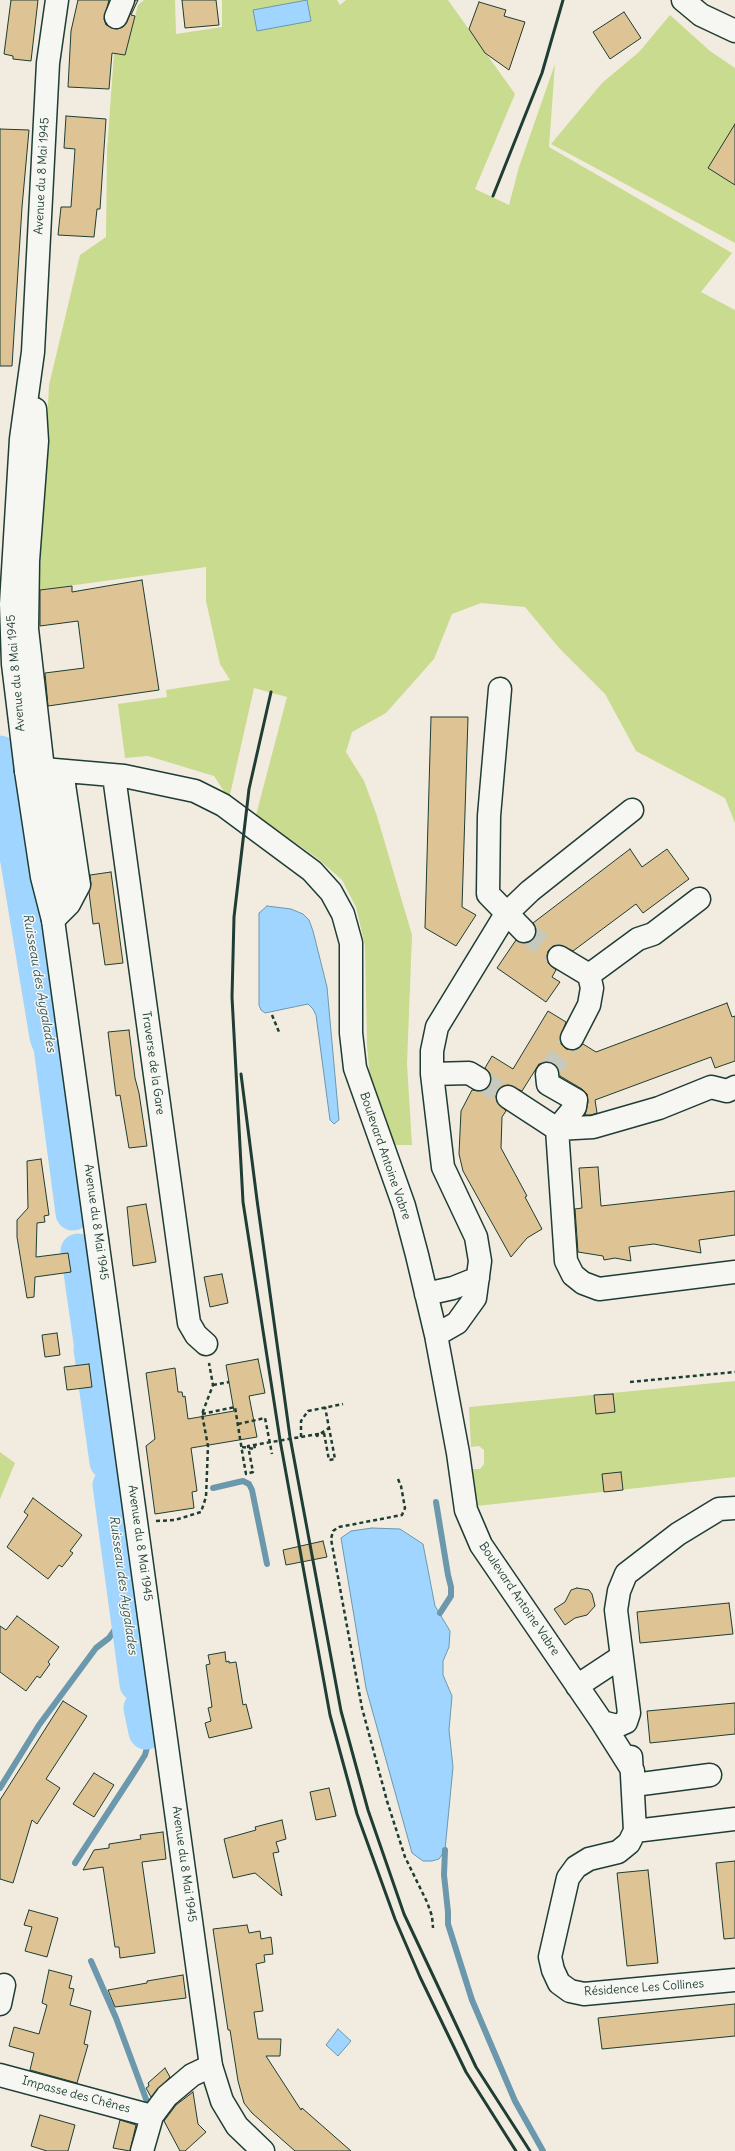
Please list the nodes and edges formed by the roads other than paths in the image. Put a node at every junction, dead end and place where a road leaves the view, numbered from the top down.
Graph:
1 (57, 0) edge
2 (684, 0) edge
3 (731, 29) edge
4 (12, 604) edge
5 (500, 689) dead end
6 (44, 770) junction
7 (114, 776) junction
8 (632, 810) dead end
9 (699, 899) dead end
10 (506, 914) junction
11 (53, 920) junction
12 (524, 931) tunnel mouth
13 (559, 957) tunnel mouth
14 (589, 975) junction
15 (572, 1038) tunnel mouth
16 (432, 1074) junction
17 (547, 1074) dead end
18 (478, 1079) tunnel mouth
19 (735, 1087) edge
20 (508, 1097) tunnel mouth
21 (558, 1129) junction
22 (735, 1272) edge
23 (478, 1278) junction
24 (426, 1294) junction
25 (436, 1335) junction
26 (206, 1344) road end
27 (735, 1508) edge
28 (621, 1657) junction
29 (577, 1686) junction
30 (602, 1722) junction
31 (626, 1722) junction
32 (710, 1775) dead end
33 (633, 1778) junction
34 (735, 1819) edge
35 (635, 1831) junction
36 (735, 1980) edge
37 (211, 2066) junction
38 (0, 2075) edge
39 (152, 2116) junction
40 (142, 2151) edge
41 (263, 2151) edge

1 - 4 street, Avenue du 8 Mai 1945
2 - 3 street
4 - 6 street, Avenue du 8 Mai 1945
5 - 10 street
6 - 7 street, Boulevard Antoine Vabre
6 - 11 street, Avenue du 8 Mai 1945
6 - 11 street
7 - 24 street, Boulevard Antoine Vabre
7 - 26 street, Traverse de la Gare
8 - 10 street
9 - 14 street
10 - 12 street
10 - 16 street
11 - 37 street, Avenue du 8 Mai 1945
13 - 14 street
14 - 15 street
16 - 18 street
16 - 23 street
17 - 21 street
19 - 21 street
20 - 21 street
21 - 22 street
23 - 24 street
23 - 25 street
24 - 25 street, Boulevard Antoine Vabre
25 - 29 street, Boulevard Antoine Vabre
27 - 28 street
28 - 29 street
28 - 31 street
29 - 30 street, Boulevard Antoine Vabre
30 - 31 street
30 - 33 street, Boulevard Antoine Vabre
31 - 33 street
32 - 33 street
33 - 35 street
34 - 35 street
35 - 36 street, Résidence Les Collines
37 - 39 street
37 - 41 street, Avenue du 8 Mai 1945
38 - 39 street, Impasse des Chênes
39 - 40 street

